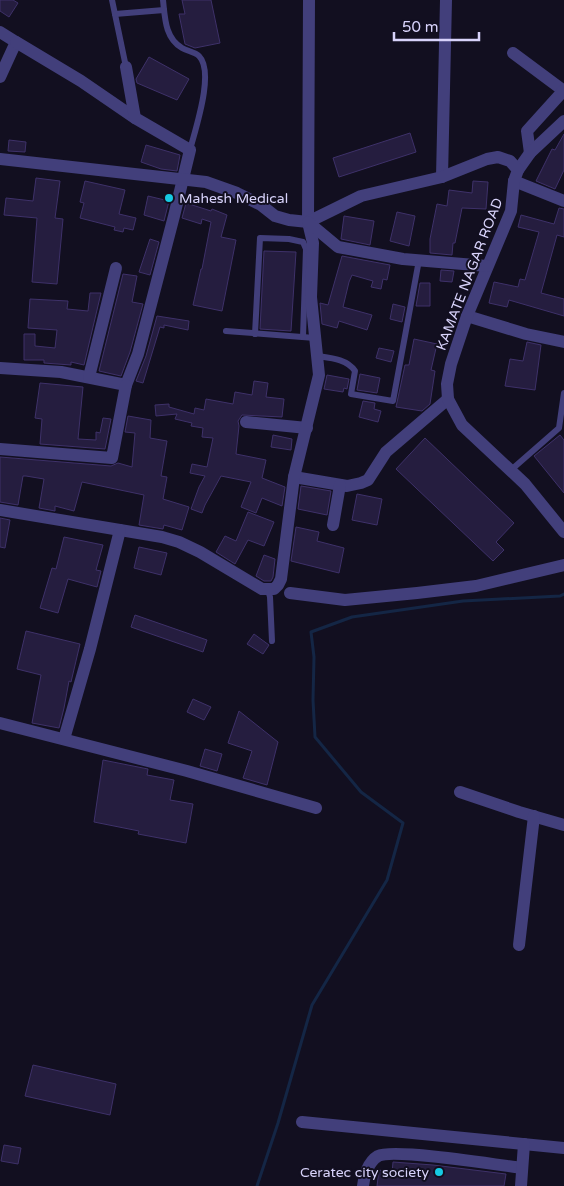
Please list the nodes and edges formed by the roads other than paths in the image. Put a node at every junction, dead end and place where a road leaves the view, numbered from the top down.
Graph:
1 (112, 0) edge
2 (163, 0) edge
3 (309, 0) edge
4 (446, 0) edge
5 (164, 10) junction
6 (115, 14) junction
7 (0, 32) edge
8 (16, 42) junction
9 (513, 53) dead end
10 (126, 67) joint
11 (0, 77) edge
12 (564, 91) edge
13 (135, 118) junction
14 (564, 120) edge
15 (190, 150) junction
16 (530, 153) junction
17 (0, 159) edge
18 (516, 175) junction
19 (442, 176) junction
20 (183, 180) junction
21 (564, 201) edge
22 (308, 222) junction
23 (419, 260) junction
24 (487, 266) junction
25 (116, 268) dead end
26 (467, 316) junction
27 (226, 331) dead end
28 (256, 334) junction
29 (309, 338) junction
30 (564, 342) edge
31 (317, 356) junction
32 (0, 368) edge
33 (89, 377) junction
34 (126, 385) junction
35 (564, 393) edge
36 (448, 399) junction
37 (246, 422) dead end
38 (307, 428) junction
39 (562, 429) edge
40 (0, 449) edge
41 (511, 470) junction
42 (294, 477) junction
43 (340, 485) junction
44 (0, 510) edge
45 (333, 525) dead end
46 (120, 530) junction
47 (564, 532) edge
48 (564, 565) edge
49 (268, 590) junction
50 (290, 593) dead end
51 (272, 641) dead end
52 (0, 722) edge
53 (64, 739) junction
54 (460, 792) dead end
55 (316, 808) dead end
56 (534, 816) junction
57 (564, 824) edge
58 (519, 945) dead end
59 (302, 1122) dead end
60 (524, 1144) junction
61 (564, 1148) edge
62 (522, 1168) junction
63 (363, 1186) edge
64 (521, 1186) edge

1 - 6 lane
2 - 5 lane
3 - 22 street
4 - 19 street
5 - 6 lane
5 - 15 lane
6 - 10 lane
7 - 8 street
8 - 11 street
8 - 13 street
9 - 12 street
10 - 13 street
12 - 16 street
13 - 15 street
14 - 16 street, KAMATE NAGAR ROAD
15 - 20 street
16 - 18 street, KAMATE NAGAR ROAD
17 - 20 street
18 - 19 street
18 - 21 street
18 - 24 street, KAMATE NAGAR ROAD
19 - 22 street
20 - 22 street
20 - 34 street
22 - 23 street
22 - 29 street
23 - 24 street
23 - 31 lane
24 - 26 street, KAMATE NAGAR ROAD
25 - 33 street
26 - 30 street
26 - 36 street, KAMATE NAGAR ROAD
27 - 28 lane
28 - 29 lane
28 - 29 lane
29 - 31 street
31 - 38 street
32 - 33 street
33 - 34 street
34 - 40 street
35 - 39 lane
36 - 41 street
36 - 43 street
37 - 38 street
38 - 42 street
39 - 41 lane
41 - 47 street
42 - 43 street
42 - 49 street
43 - 45 street
44 - 46 street
46 - 49 street
46 - 53 street
48 - 50 street
49 - 51 lane
52 - 53 street
53 - 55 street
54 - 56 street
56 - 57 street
56 - 58 street
59 - 60 street
60 - 61 street
60 - 62 street
62 - 63 street
62 - 64 street

